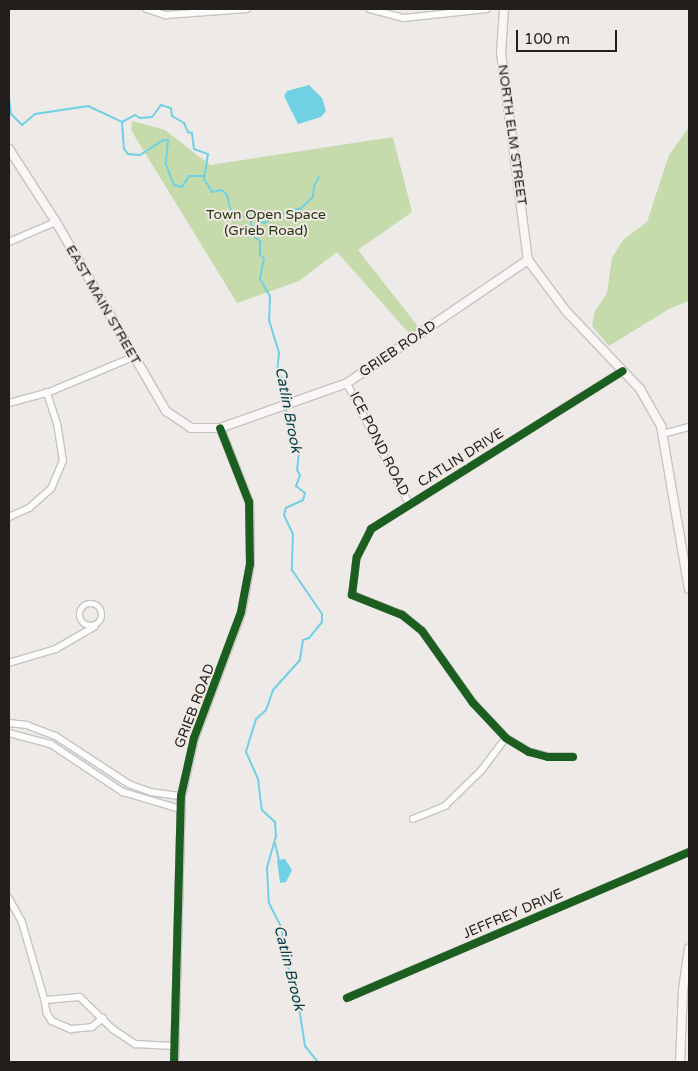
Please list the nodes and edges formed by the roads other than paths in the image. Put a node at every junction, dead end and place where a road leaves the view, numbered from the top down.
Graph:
1 (147, 9) edge
2 (248, 9) edge
3 (370, 9) edge
4 (487, 9) edge
5 (504, 9) edge
6 (9, 149) edge
7 (56, 222) junction
8 (9, 242) edge
9 (528, 260) junction
10 (133, 357) junction
11 (623, 371) junction
12 (347, 383) junction
13 (47, 393) junction
14 (9, 403) edge
15 (689, 427) edge
16 (220, 428) junction
17 (663, 434) junction
18 (410, 505) junction
19 (9, 517) edge
20 (689, 589) edge
21 (94, 627) junction
22 (9, 663) edge
23 (9, 723) edge
24 (9, 733) edge
25 (506, 738) junction
26 (573, 757) dead end
27 (181, 796) junction
28 (180, 809) junction
29 (413, 819) dead end
30 (689, 852) edge
31 (9, 898) edge
32 (689, 948) edge
33 (347, 998) dead end
34 (686, 998) edge
35 (46, 1000) junction
36 (103, 1018) junction
37 (174, 1046) junction
38 (174, 1062) edge
39 (680, 1062) edge

1 - 2 street
3 - 4 street
5 - 9 main road, NORTH ELM STREET
6 - 7 main road, EAST MAIN STREET
7 - 8 street
7 - 10 main road, EAST MAIN STREET
9 - 11 main road
9 - 12 main road, GRIEB ROAD
10 - 13 street
10 - 16 main road, EAST MAIN STREET
11 - 17 main road
11 - 18 street, CATLIN DRIVE
12 - 16 main road, GRIEB ROAD
12 - 18 street, ICE POND ROAD
13 - 14 street
13 - 19 street
15 - 17 street
16 - 27 street, GRIEB ROAD
17 - 20 main road
18 - 25 street, CATLIN DRIVE
21 - 21 street
21 - 22 street
23 - 27 street
24 - 28 street
25 - 26 street
25 - 29 street
27 - 28 street, GRIEB ROAD
28 - 37 street, GRIEB ROAD
30 - 33 street, JEFFREY DRIVE
31 - 35 street
32 - 34 main road
34 - 39 main road
35 - 36 street
35 - 36 street
36 - 37 street
37 - 38 street, GRIEB ROAD

